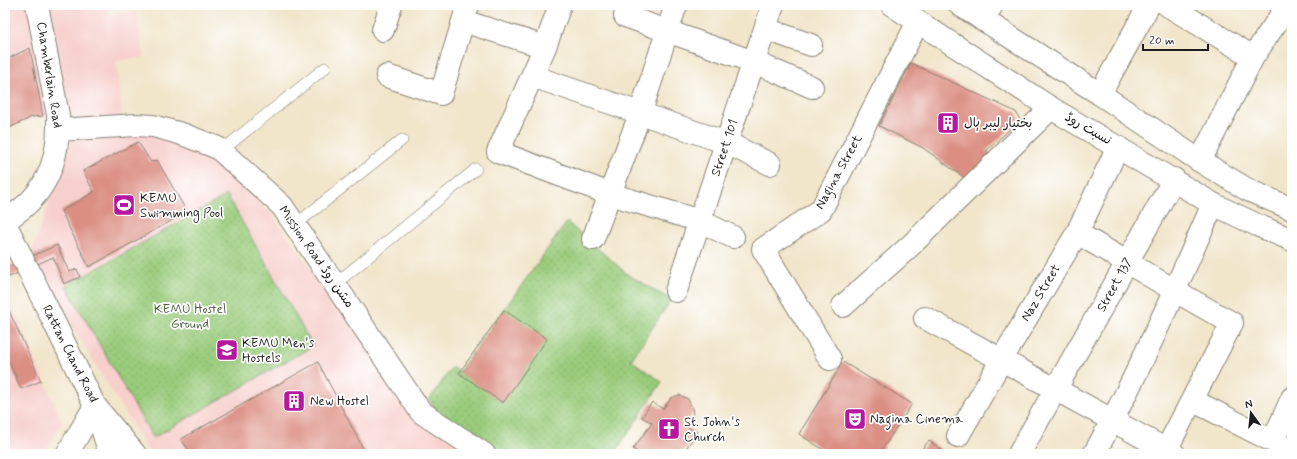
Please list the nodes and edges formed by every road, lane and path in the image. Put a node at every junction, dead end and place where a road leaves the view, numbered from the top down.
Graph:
1 (37, 5) edge
2 (392, 5) edge
3 (560, 5) edge
4 (676, 5) edge
5 (773, 5) edge
6 (892, 5) edge
7 (960, 5) edge
8 (1150, 5) edge
9 (1166, 5) edge
10 (1288, 5) edge
11 (466, 13) edge
12 (988, 13) edge
13 (625, 16) dead end
14 (918, 22) junction
15 (766, 29) junction
16 (384, 30) dead end
17 (667, 32) junction
18 (811, 46) dead end
19 (545, 47) junction
20 (1254, 57) junction
21 (754, 62) junction
22 (325, 68) dead end
23 (387, 76) dead end
24 (532, 76) junction
25 (812, 87) dead end
26 (1100, 94) junction
27 (1051, 108) junction
28 (640, 114) junction
29 (59, 130) junction
30 (402, 140) dead end
31 (727, 143) junction
32 (1118, 147) junction
33 (221, 151) junction
34 (1200, 161) junction
35 (770, 164) dead end
36 (476, 169) dead end
37 (1174, 179) junction
38 (610, 194) junction
39 (1213, 204) junction
40 (1292, 209) edge
41 (5, 220) edge
42 (700, 221) junction
43 (295, 225) junction
44 (1077, 233) junction
45 (8, 236) edge
46 (733, 237) dead end
47 (593, 239) dead end
48 (1292, 240) edge
49 (1127, 262) junction
50 (334, 284) junction
51 (676, 291) dead end
52 (1174, 291) junction
53 (843, 306) dead end
54 (925, 318) dead end
55 (830, 358) dead end
56 (1002, 359) junction
57 (1056, 390) junction
58 (1292, 398) edge
59 (1192, 400) junction
60 (95, 406) junction
61 (1113, 421) junction
62 (958, 436) dead end
63 (1283, 446) edge
64 (1168, 453) edge
65 (67, 454) edge
66 (110, 454) edge
67 (135, 454) edge
68 (484, 454) edge
69 (1019, 454) edge
70 (1094, 454) edge

1 - 29 street, Chamberlain Road
2 - 16 street
3 - 19 street
4 - 17 street
5 - 15 street, Street 101
6 - 14 street, نسبت روڈ
7 - 12 street
8 - 26 street
9 - 20 street
10 - 20 street
11 - 19 street
11 - 23 street
12 - 26 street
13 - 17 street
14 - 27 street, نسبت روڈ
14 - 55 street, Nagina Street
15 - 18 street
15 - 21 street, Street 101
17 - 21 street
17 - 28 street
19 - 24 street
20 - 34 street
21 - 25 street
21 - 31 street, Street 101
22 - 33 lane
24 - 28 street
24 - 38 street
26 - 34 street
27 - 32 street, نسبت روڈ
27 - 53 street
28 - 31 street
28 - 38 street
29 - 33 street, Mission Road مشن روڈ
29 - 41 street, Chamberlain Road
30 - 43 lane
31 - 35 street
31 - 42 street, Street 101
32 - 37 street, نسبت روڈ
32 - 44 street, Naz Street
33 - 43 street, Mission Road مشن روڈ
34 - 40 street
36 - 50 lane
37 - 39 street, نسبت روڈ
37 - 49 street, Street 137
38 - 42 street
38 - 47 street
39 - 48 street, نسبت روڈ
39 - 52 street
42 - 46 street
42 - 51 street, Street 101
43 - 50 street, Mission Road مشن روڈ
44 - 49 street
44 - 56 street, Naz Street
45 - 60 street, Rattan Chand Road
49 - 52 street
49 - 57 street, Street 137
50 - 68 street, Mission Road مشن روڈ
52 - 59 street
52 - 61 street
54 - 56 street
56 - 57 street
56 - 62 street, Naz Street
57 - 61 street
57 - 69 street, Street 137
58 - 63 street
59 - 63 street
59 - 64 street
60 - 65 street
60 - 66 street
60 - 67 street, Rattan Chand Road
61 - 64 street
61 - 70 street

